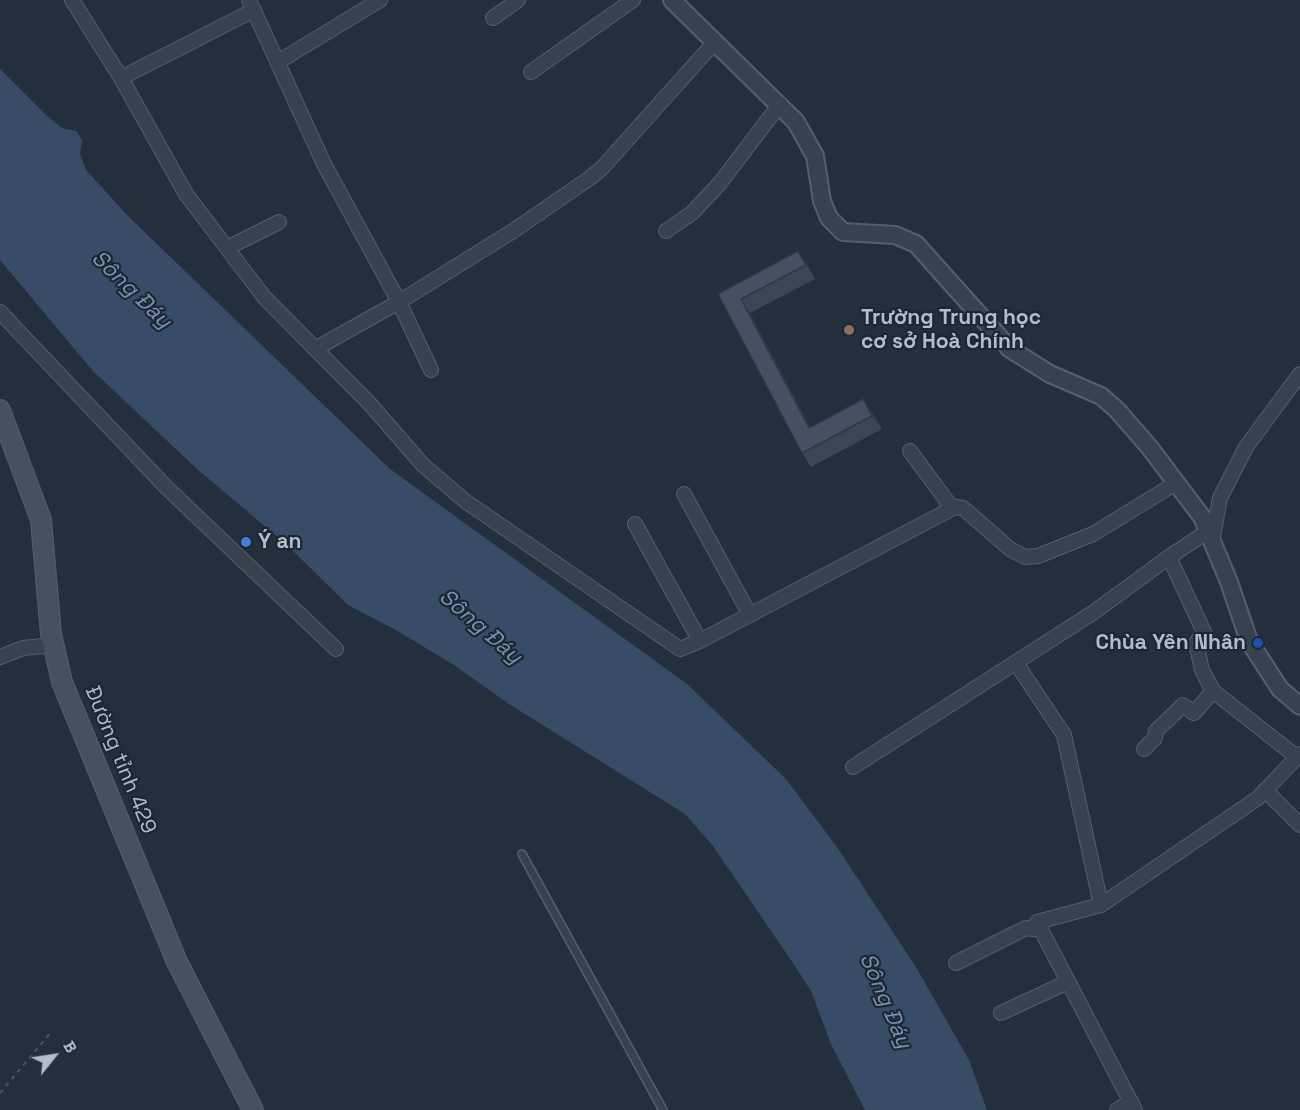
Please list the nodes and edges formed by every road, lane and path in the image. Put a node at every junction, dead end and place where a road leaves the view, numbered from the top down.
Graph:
1 (72, 0) edge
2 (380, 0) edge
3 (518, 0) edge
4 (633, 0) edge
5 (672, 0) edge
6 (252, 5) edge
7 (494, 18) dead end
8 (714, 43) junction
9 (278, 62) junction
10 (531, 72) dead end
11 (121, 78) junction
12 (780, 104) junction
13 (279, 222) dead end
14 (666, 231) dead end
15 (227, 248) junction
16 (399, 302) junction
17 (1, 311) edge
18 (315, 349) junction
19 (431, 370) dead end
20 (1300, 374) edge
21 (2, 420) edge
22 (910, 451) dead end
23 (1176, 483) junction
24 (684, 494) dead end
25 (952, 508) junction
26 (635, 524) dead end
27 (1210, 538) junction
28 (1169, 557) junction
29 (750, 615) junction
30 (700, 641) junction
31 (53, 645) junction
32 (336, 649) dead end
33 (0, 657) edge
34 (1016, 663) junction
35 (1213, 691) junction
36 (1300, 706) edge
37 (1144, 749) dead end
38 (1299, 756) edge
39 (853, 767) dead end
40 (1265, 790) junction
41 (1300, 825) edge
42 (522, 854) dead end
43 (1101, 904) junction
44 (1041, 930) junction
45 (956, 963) dead end
46 (1068, 982) junction
47 (1001, 1013) dead end
48 (52, 1031) dead end
49 (0, 1093) edge
50 (1133, 1106) edge
51 (253, 1110) edge
52 (663, 1110) edge
53 (1117, 1110) edge

1 - 11 street
2 - 9 street
3 - 7 street
4 - 10 street
5 - 8 street
6 - 9 street
6 - 11 street
8 - 12 street
8 - 16 street
9 - 16 street
11 - 15 street
12 - 14 street
12 - 23 street
13 - 15 street
15 - 18 street
16 - 18 street
16 - 19 street
17 - 32 street
18 - 30 street
20 - 27 street
21 - 31 main road, Đường tỉnh 429
22 - 25 street
23 - 25 street
23 - 27 street
24 - 29 street
25 - 29 street
26 - 30 street
27 - 28 street
27 - 36 street
28 - 34 street
28 - 35 street
29 - 30 street
31 - 33 street
31 - 51 main road, Đường tỉnh 429
34 - 39 street
34 - 43 street
35 - 37 street
35 - 38 street
38 - 40 street
40 - 41 street
40 - 43 street
42 - 52 lane
43 - 44 street
44 - 45 street
44 - 46 street
46 - 47 street
46 - 50 street
48 - 49 path
50 - 53 street

